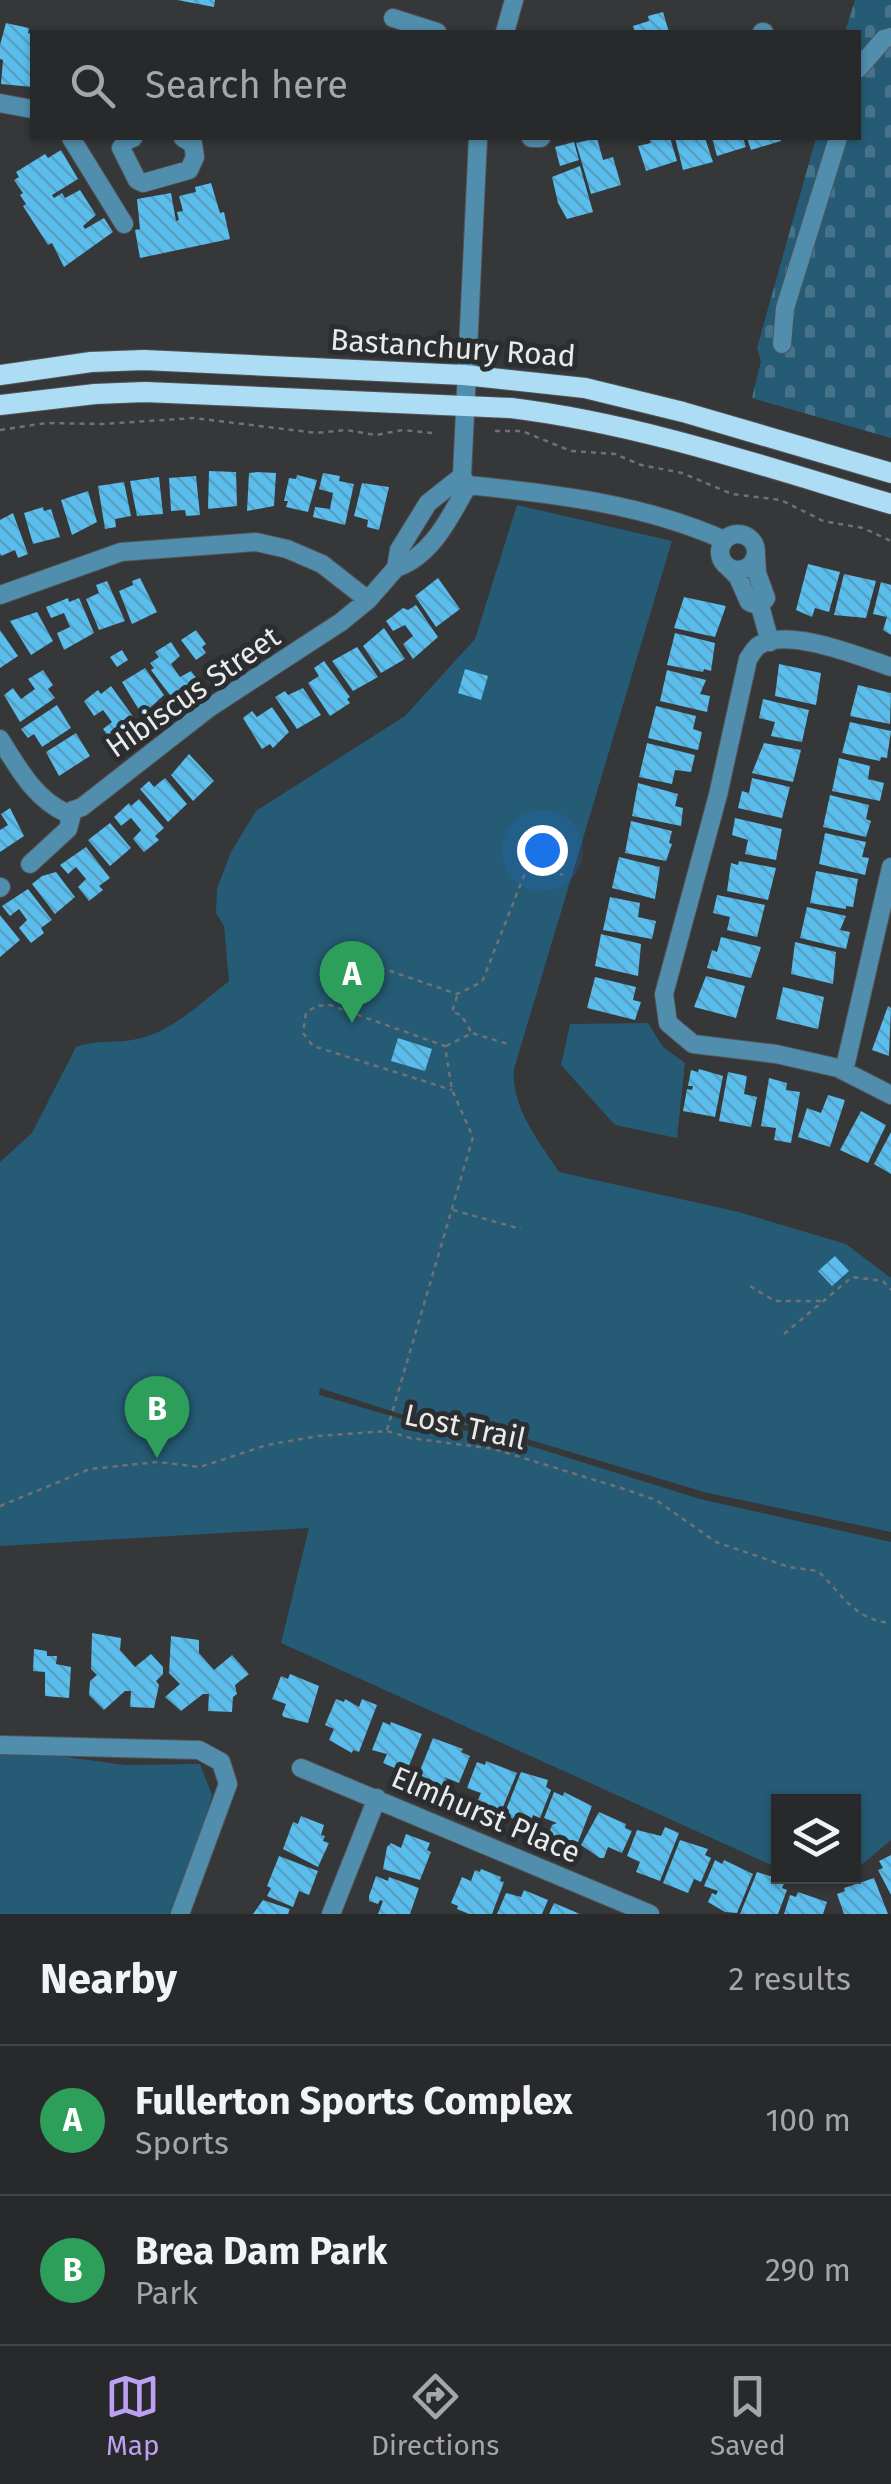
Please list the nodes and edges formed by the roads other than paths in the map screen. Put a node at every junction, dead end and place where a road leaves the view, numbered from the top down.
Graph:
1 (514, 0) edge
2 (393, 18) dead end
3 (431, 30) edge
4 (506, 30) edge
5 (891, 37) edge
6 (861, 66) edge
7 (0, 103) edge
8 (30, 109) edge
9 (72, 140) edge
10 (127, 140) edge
11 (186, 140) edge
12 (478, 140) edge
13 (837, 140) edge
14 (124, 158) junction
15 (94, 176) junction
16 (124, 224) dead end
17 (782, 344) dead end
18 (0, 375) edge
19 (464, 376) junction
20 (0, 405) edge
21 (463, 405) junction
22 (891, 473) edge
23 (465, 480) junction
24 (891, 504) edge
25 (414, 522) junction
26 (435, 538) junction
27 (724, 540) junction
28 (756, 556) junction
29 (728, 567) junction
30 (396, 568) junction
31 (0, 594) edge
32 (368, 600) junction
33 (760, 606) junction
34 (770, 642) junction
35 (891, 666) edge
36 (0, 740) edge
37 (73, 810) junction
38 (30, 864) dead end
39 (891, 868) edge
40 (844, 1071) junction
41 (891, 1095) edge
42 (0, 1744) edge
43 (300, 1768) dead end
44 (377, 1798) junction
45 (180, 1914) edge
46 (331, 1914) edge
47 (650, 1914) edge

1 - 4 street
2 - 3 street
5 - 6 street
7 - 8 street
9 - 15 street
10 - 14 street
11 - 14 street
12 - 19 street
13 - 17 street
14 - 15 street
15 - 16 street
18 - 19 main road, Bastanchury Road
19 - 21 street
19 - 22 main road, Bastanchury Road
20 - 21 main road, Bastanchury Road
21 - 23 street
21 - 24 main road, Bastanchury Road
23 - 25 street, Hibiscus Street
23 - 26 street, Hibiscus Street
23 - 27 street
25 - 26 street
25 - 30 street, Hibiscus Street
26 - 30 street, Hibiscus Street
27 - 28 street
27 - 29 street
28 - 29 street
28 - 33 street
29 - 33 street
30 - 32 street, Hibiscus Street
31 - 32 street
32 - 37 street, Hibiscus Street
33 - 34 street
34 - 35 street
34 - 40 street
36 - 37 street
37 - 38 street, Hibiscus Street
39 - 40 street
40 - 41 street
42 - 45 street
43 - 44 street, Elmhurst Place
44 - 46 street
44 - 47 street, Elmhurst Place

